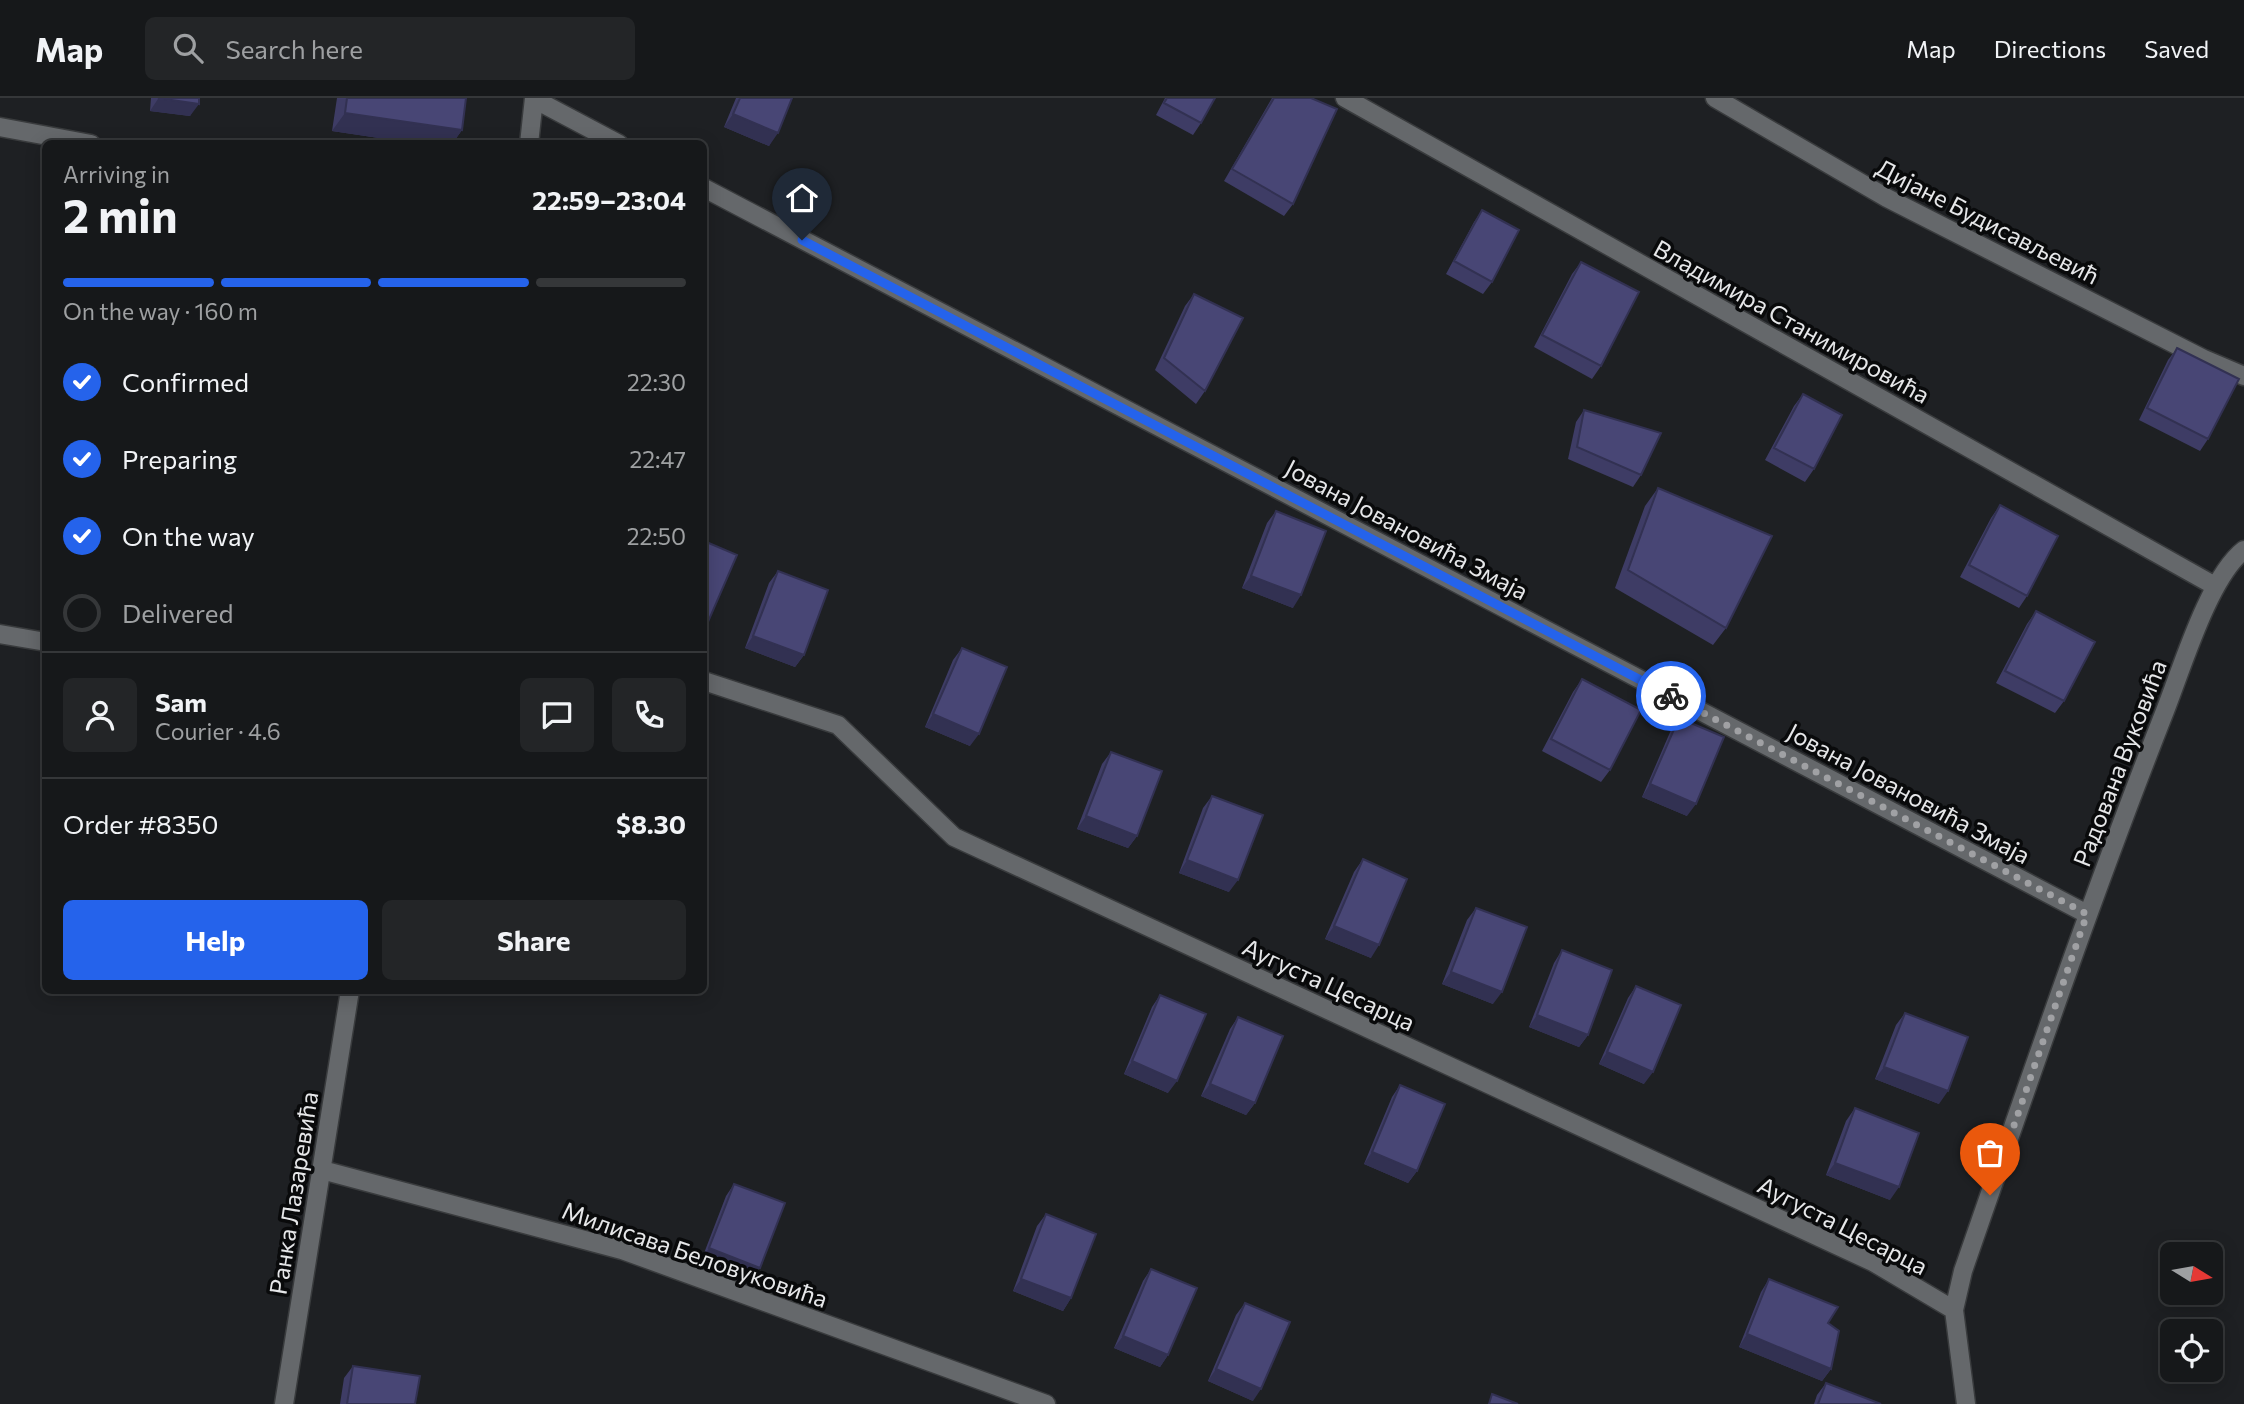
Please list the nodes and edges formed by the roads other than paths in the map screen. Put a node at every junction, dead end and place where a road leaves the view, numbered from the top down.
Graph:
1 (1345, 98) edge
2 (1715, 98) edge
3 (534, 99) edge
4 (0, 127) edge
5 (69, 140) edge
6 (529, 140) edge
7 (611, 140) edge
8 (707, 190) edge
9 (2244, 376) edge
10 (2244, 550) edge
11 (2215, 586) junction
12 (0, 634) edge
13 (42, 641) edge
14 (707, 682) edge
15 (2087, 914) junction
16 (349, 994) edge
17 (322, 1170) junction
18 (1954, 1310) junction
19 (284, 1404) edge
20 (1046, 1404) edge
21 (1966, 1404) edge

1 - 11 street, Владимира Станимировића
2 - 9 street, Дијане Будисављевић
3 - 6 street
3 - 7 street
4 - 5 street
8 - 15 street, Јована Јовановића Змаја
10 - 11 street, Радована Вуковића
11 - 15 street, Радована Вуковића
12 - 13 street
14 - 18 street, Аугуста Цесарца
15 - 18 street, Радована Вуковића
16 - 17 street, Ранка Лазаревића
17 - 19 street, Ранка Лазаревића
17 - 20 street, Милисава Беловуковића
18 - 21 street, Радована Вуковића

